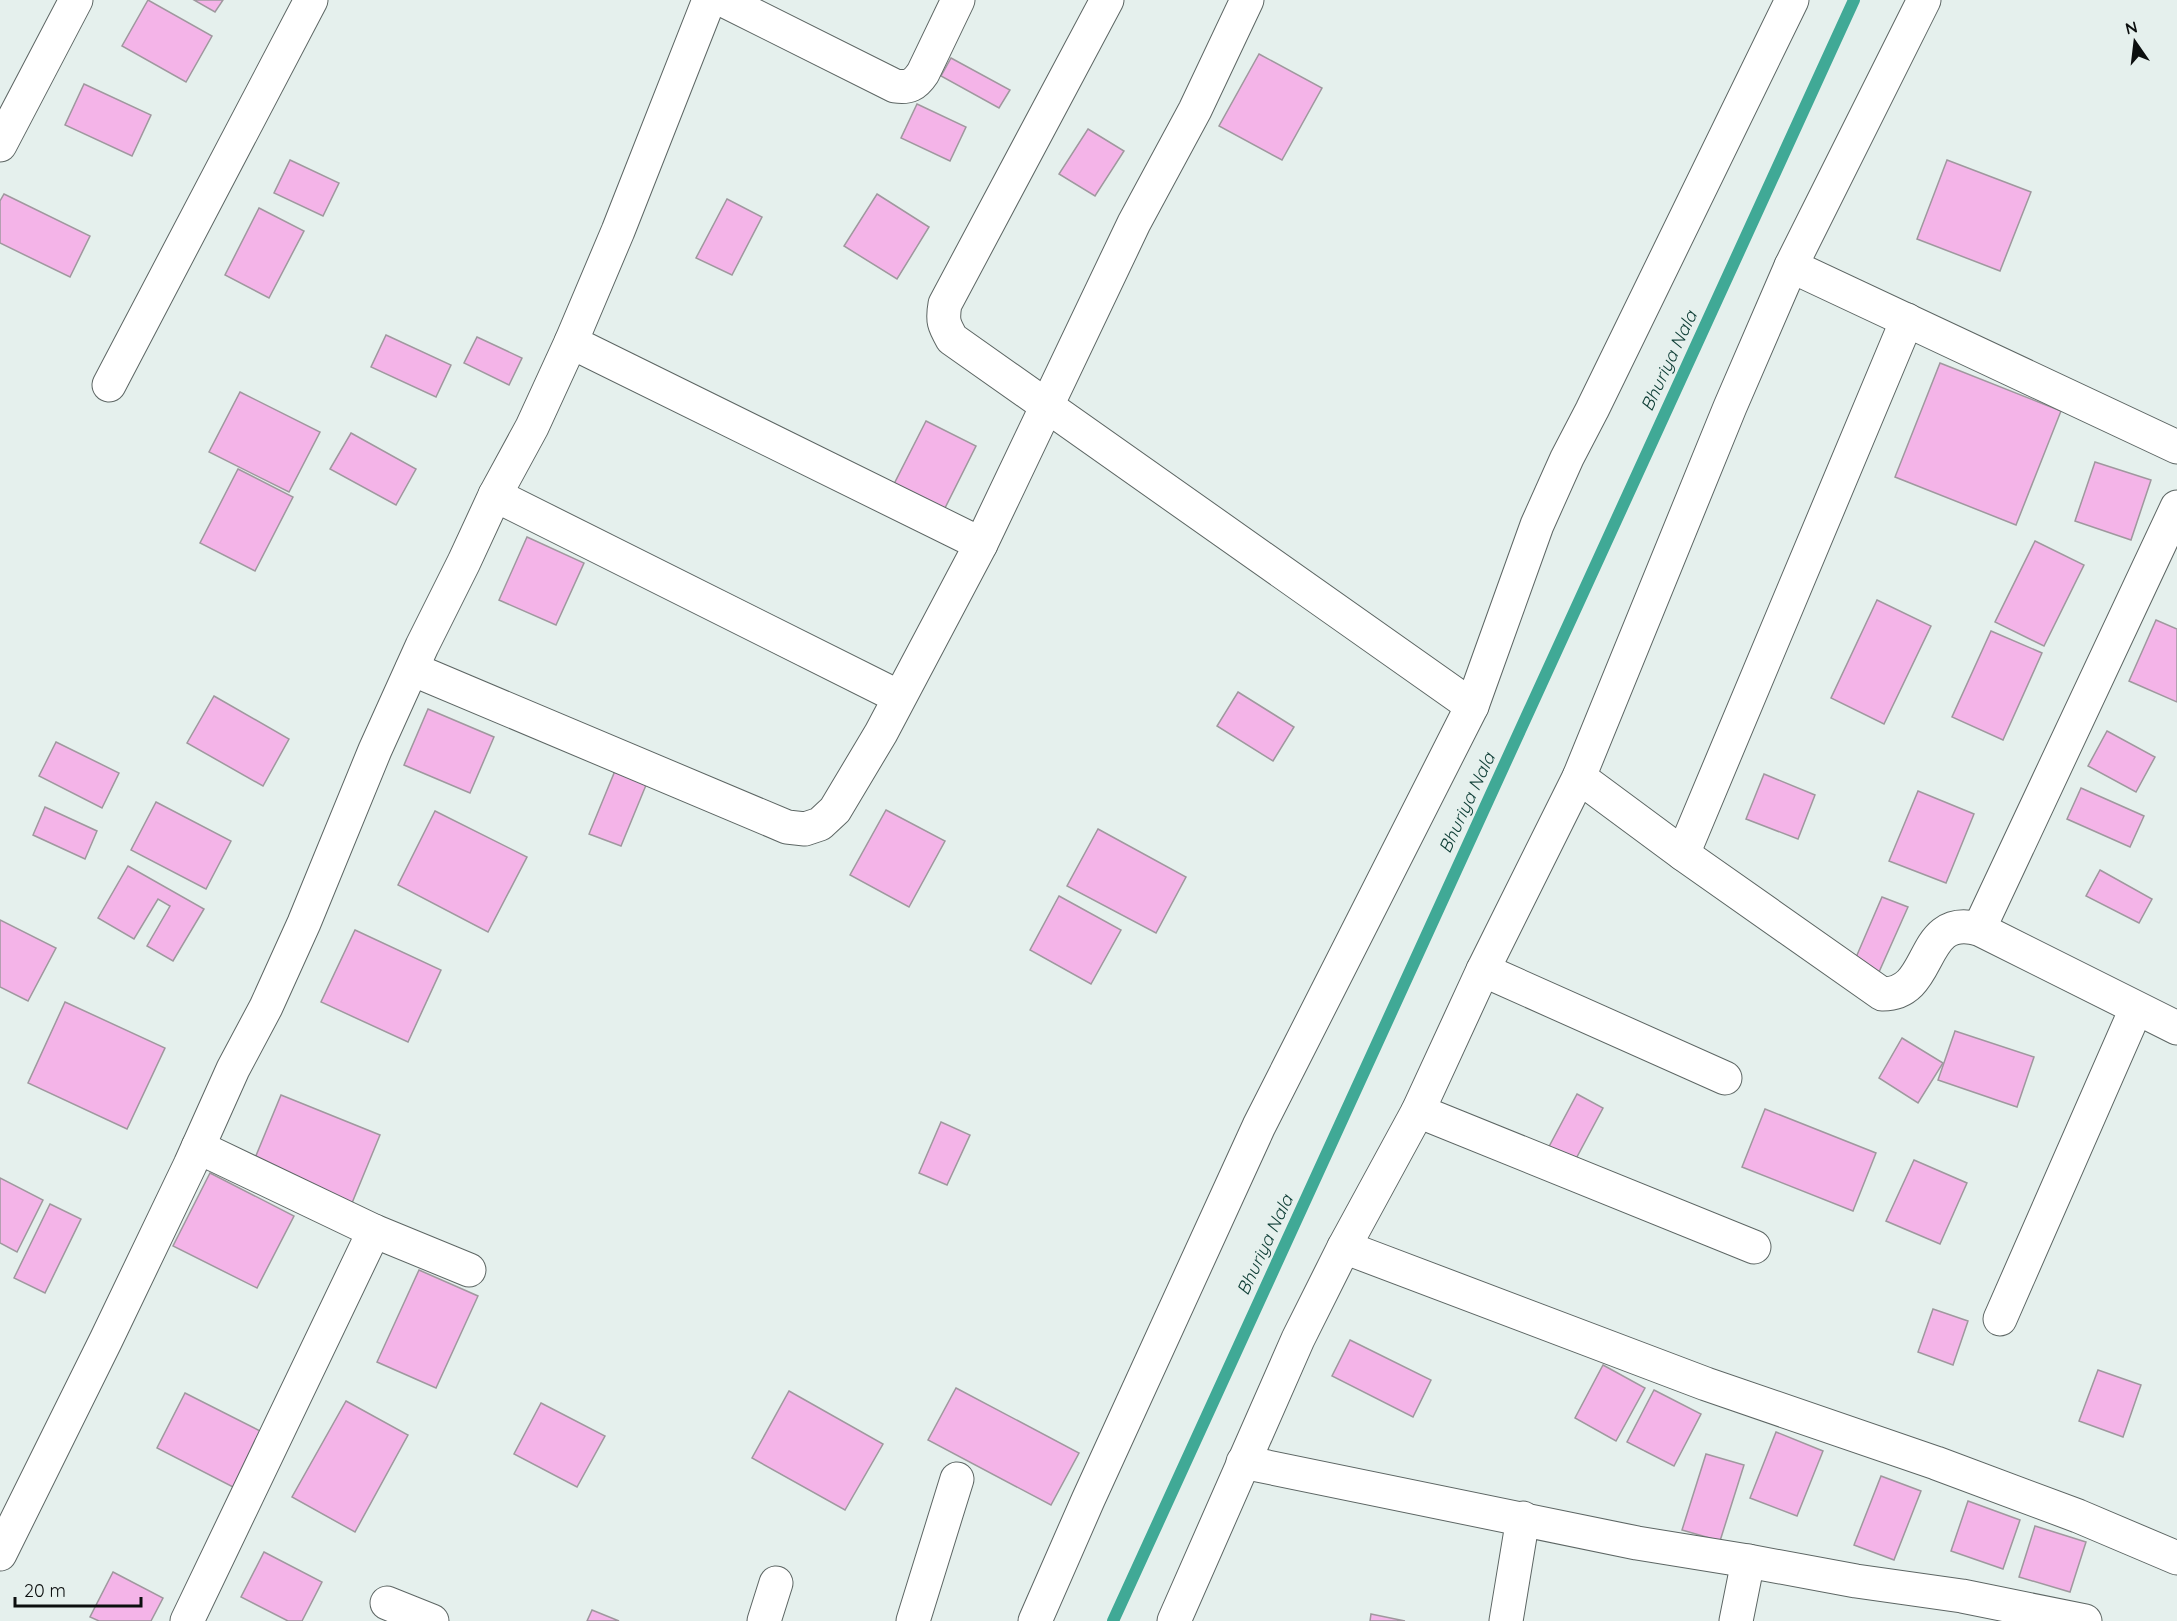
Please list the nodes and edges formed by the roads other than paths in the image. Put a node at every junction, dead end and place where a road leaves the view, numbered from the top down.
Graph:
1 (76, 0) edge
2 (311, 0) edge
3 (709, 0) edge
4 (723, 0) edge
5 (958, 0) edge
6 (1107, 0) edge
7 (1247, 0) edge
8 (1792, 0) edge
9 (1924, 0) edge
10 (0, 145) edge
11 (1791, 266) junction
12 (1907, 320) junction
13 (571, 342) junction
14 (109, 385) dead end
15 (1048, 405) junction
16 (2177, 447) edge
17 (495, 495) junction
18 (2177, 507) edge
19 (981, 544) junction
20 (411, 669) junction
21 (899, 697) junction
22 (1472, 706) junction
23 (1579, 777) junction
24 (1683, 854) junction
25 (1979, 929) junction
26 (1482, 970) junction
27 (2136, 1009) junction
28 (2177, 1029) edge
29 (1725, 1078) dead end
30 (1418, 1111) junction
31 (198, 1147) junction
32 (374, 1231) junction
33 (1344, 1247) junction
34 (1754, 1247) dead end
35 (469, 1270) dead end
36 (2000, 1319) dead end
37 (1243, 1462) junction
38 (957, 1479) dead end
39 (1523, 1518) junction
40 (0, 1554) edge
41 (2177, 1558) edge
42 (1748, 1561) junction
43 (776, 1583) dead end
44 (387, 1604) dead end
45 (1960, 1608) edge
46 (187, 1621) edge
47 (432, 1621) edge
48 (764, 1621) edge
49 (913, 1621) edge
50 (1035, 1621) edge
51 (1174, 1621) edge
52 (1506, 1621) edge
53 (1736, 1621) edge
54 (2085, 1621) edge

1 - 10 street
2 - 14 street
3 - 13 street
4 - 5 street
6 - 15 street
7 - 15 street
8 - 22 street
9 - 11 street
11 - 12 street
11 - 23 street
12 - 16 street
12 - 24 street
13 - 17 street
13 - 19 street
15 - 19 street
15 - 22 street
17 - 20 street
17 - 21 street
18 - 25 street
19 - 21 street
20 - 21 street
20 - 31 street
22 - 50 street
23 - 24 street
23 - 26 street
24 - 25 street
25 - 27 street
26 - 29 street
26 - 30 street
27 - 28 street
27 - 36 street
30 - 33 street
30 - 34 street
31 - 32 street
31 - 40 street
32 - 35 street
32 - 46 street
33 - 37 street
33 - 41 street
37 - 39 street
37 - 51 street
38 - 49 street
39 - 42 street
39 - 52 street
42 - 45 street
42 - 53 street
43 - 48 street
44 - 47 street
45 - 54 street

